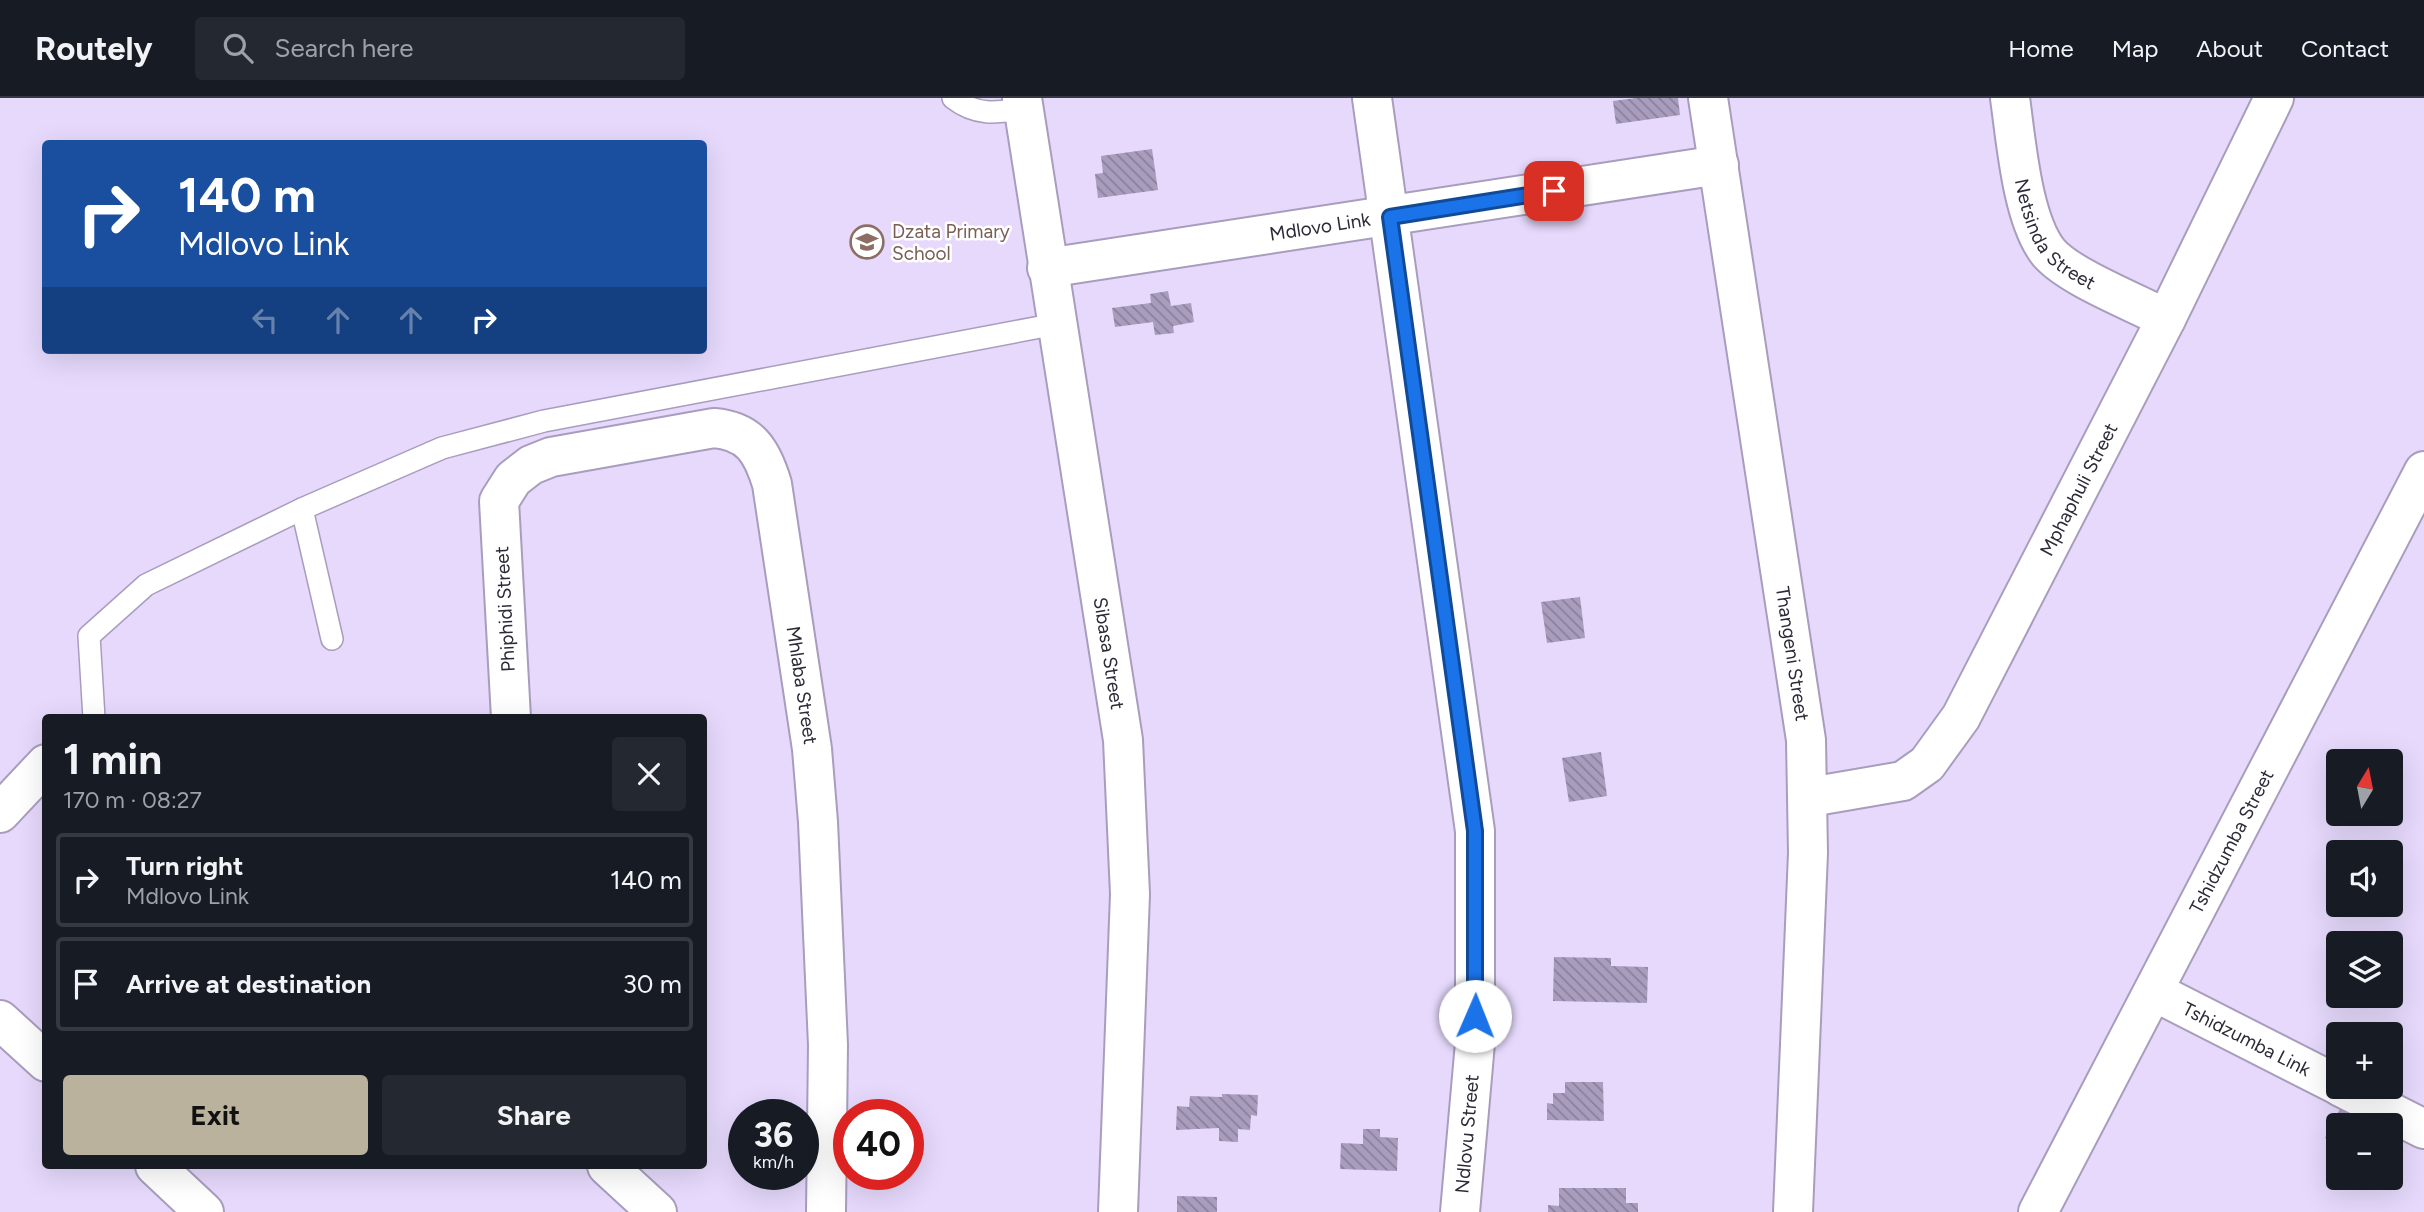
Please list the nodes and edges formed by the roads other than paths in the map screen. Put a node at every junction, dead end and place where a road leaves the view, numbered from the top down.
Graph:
1 (953, 98) edge
2 (1372, 98) edge
3 (1708, 98) edge
4 (2010, 98) edge
5 (2274, 98) edge
6 (1023, 104) edge
7 (1718, 165) junction
8 (1390, 217) junction
9 (1047, 268) junction
10 (2166, 318) junction
11 (1056, 324) junction
12 (2424, 471) edge
13 (499, 501) joint
14 (303, 509) junction
15 (331, 639) dead end
16 (94, 714) edge
17 (511, 714) edge
18 (42, 768) edge
19 (1810, 797) junction
20 (0, 813) edge
21 (2155, 992) junction
22 (0, 1020) edge
23 (42, 1058) edge
24 (2326, 1079) edge
25 (2365, 1099) edge
26 (2424, 1129) edge
27 (158, 1169) edge
28 (610, 1169) edge
29 (204, 1212) edge
30 (657, 1212) edge
31 (826, 1212) edge
32 (1118, 1212) edge
33 (1460, 1212) edge
34 (1794, 1212) edge
35 (2038, 1212) edge

1 - 6 lane
2 - 8 street, Ndlovu Street
3 - 7 street, Thangeni Street
4 - 10 street, Netsinda Street
5 - 10 street, Mphaphuli Street
6 - 9 street, Sibasa Street
7 - 8 street, Mdlovo Link
7 - 19 street, Thangeni Street
8 - 9 street, Mdlovo Link
8 - 33 street, Ndlovu Street
9 - 11 street, Sibasa Street
10 - 19 street, Mphaphuli Street
11 - 14 lane
11 - 32 street, Sibasa Street
12 - 21 street, Tshidzumba Street
13 - 17 street, Phiphidi Street
13 - 31 street, Mhlaba Street
14 - 15 lane
14 - 16 lane
18 - 20 street
19 - 34 street, Thangeni Street
21 - 24 street, Tshidzumba Link
21 - 35 street, Tshidzumba Street
22 - 23 street
25 - 26 street, Tshidzumba Link
27 - 29 street
28 - 30 street

